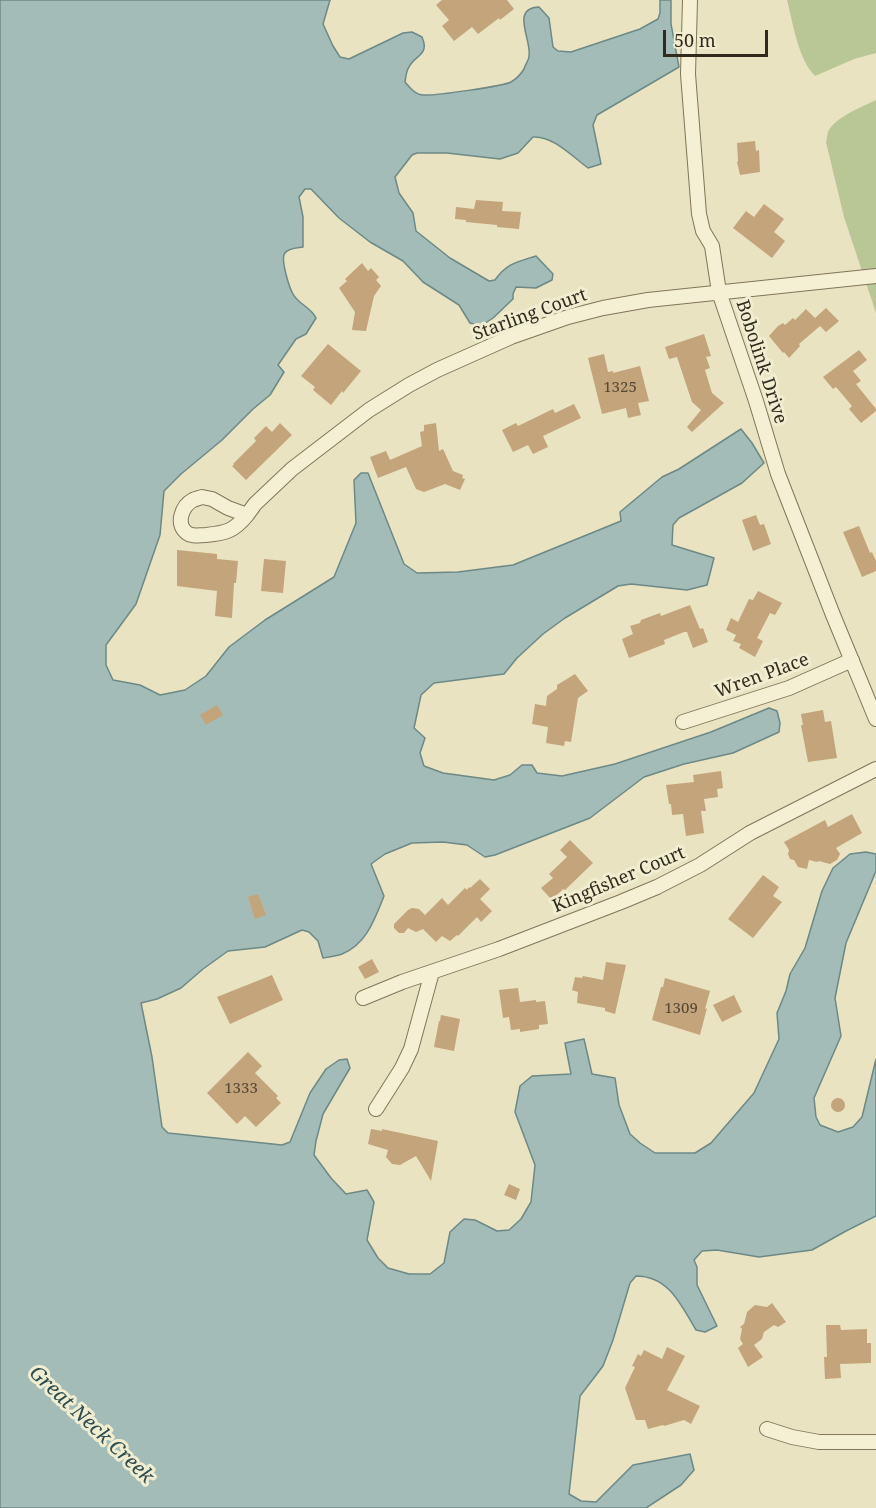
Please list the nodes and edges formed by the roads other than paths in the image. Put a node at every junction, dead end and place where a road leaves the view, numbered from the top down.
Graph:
1 (690, 0) edge
2 (876, 276) edge
3 (719, 292) junction
4 (247, 515) dead end
5 (852, 660) junction
6 (876, 719) edge
7 (684, 722) dead end
8 (876, 769) edge
9 (432, 972) junction
10 (363, 998) dead end
11 (376, 1109) dead end
12 (766, 1429) dead end
13 (876, 1442) edge

1 - 3 street, Bobolink Drive
2 - 3 street, Starling Court
3 - 4 street, Starling Court
3 - 5 street, Bobolink Drive
5 - 6 street, Bobolink Drive
5 - 7 street, Wren Place
8 - 9 street, Kingfisher Court
9 - 10 street, Kingfisher Court
9 - 11 street
12 - 13 street

